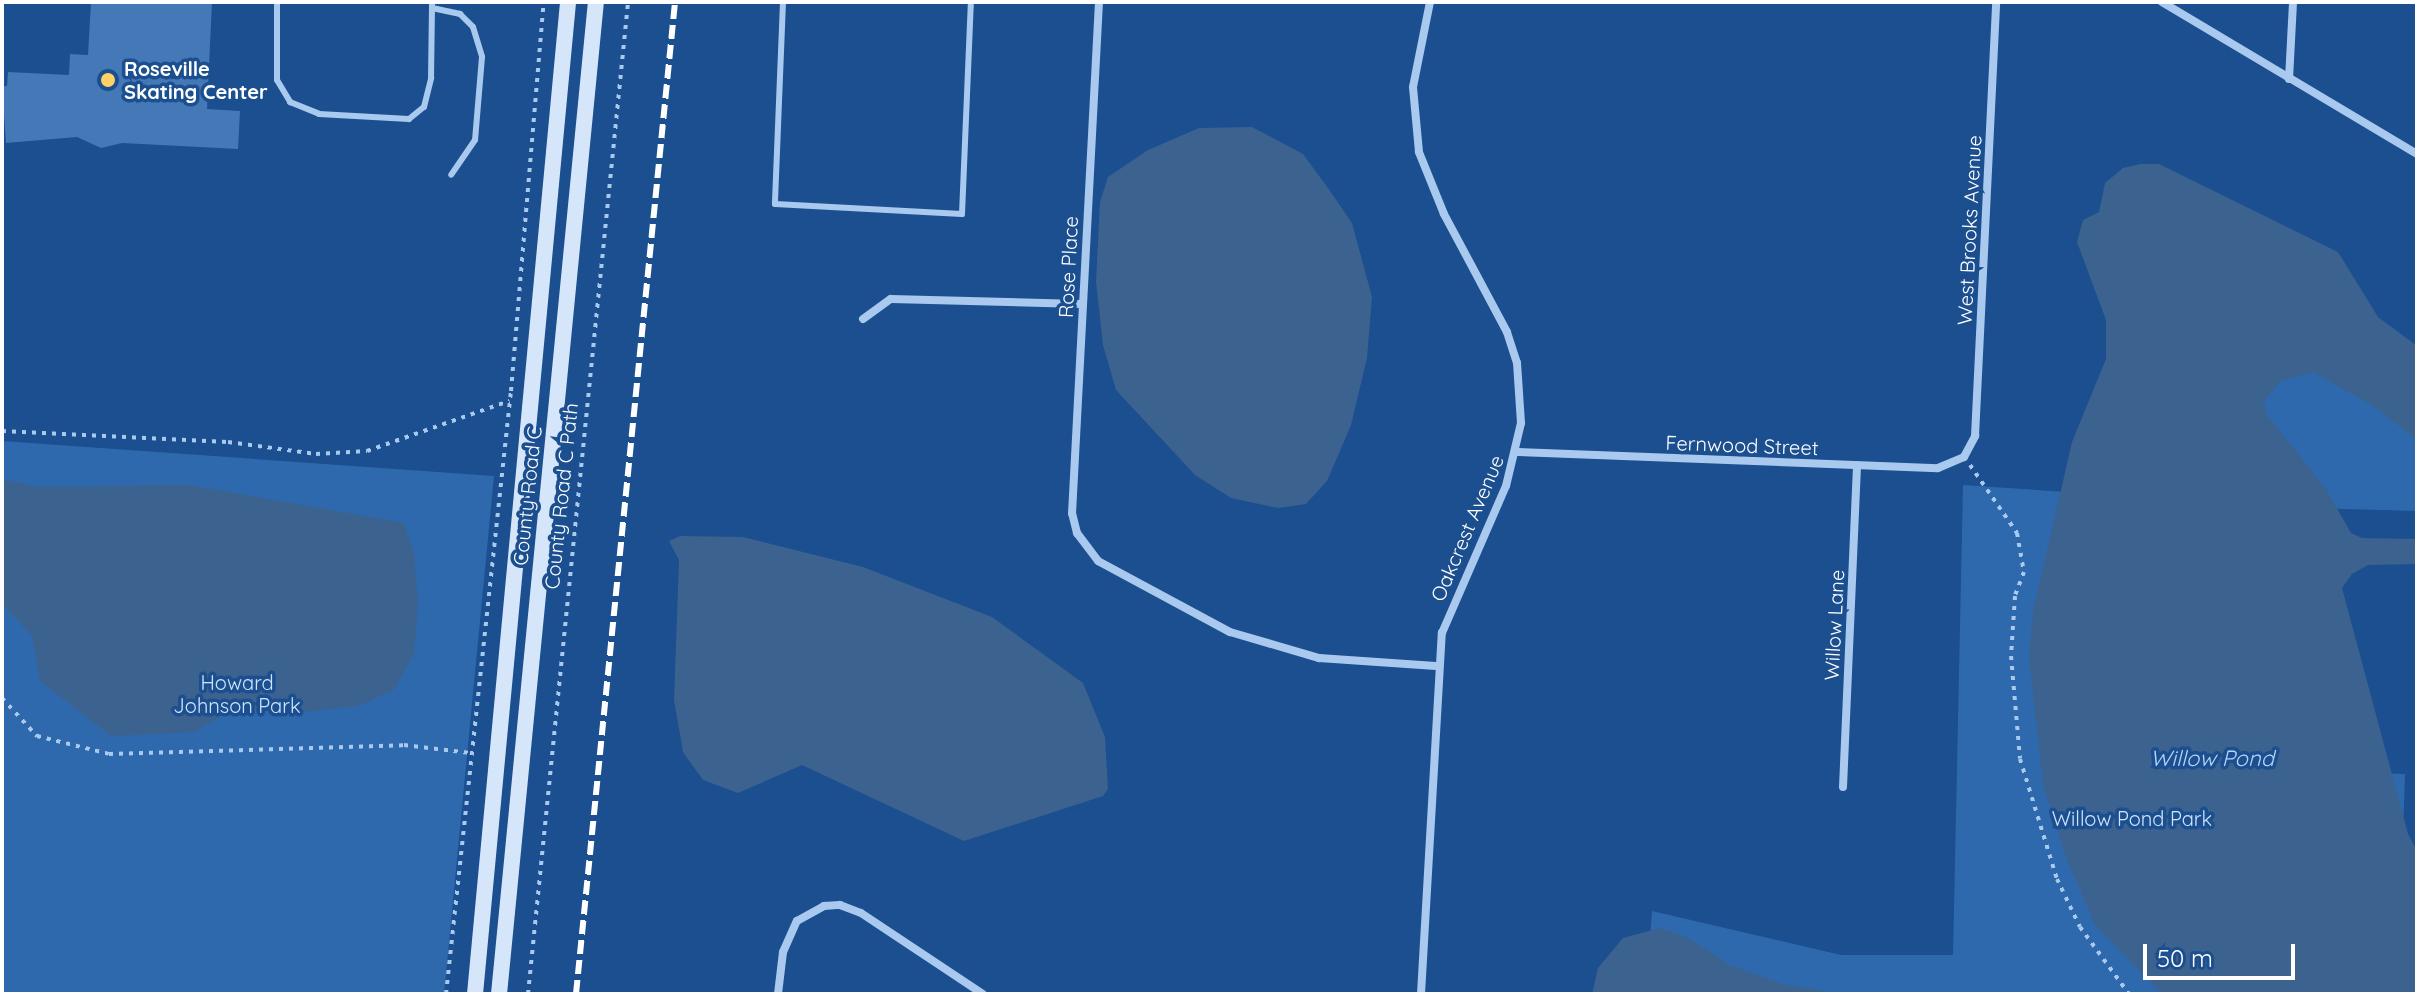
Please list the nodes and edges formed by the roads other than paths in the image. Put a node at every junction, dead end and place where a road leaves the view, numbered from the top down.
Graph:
1 (277, 2) edge
2 (568, 2) edge
3 (596, 2) edge
4 (783, 2) edge
5 (971, 2) edge
6 (1099, 2) edge
7 (1430, 2) edge
8 (1996, 2) edge
9 (2162, 2) edge
10 (2293, 2) edge
11 (432, 5) edge
12 (2289, 79) junction
13 (2417, 154) edge
14 (451, 175) dead end
15 (1081, 304) junction
16 (863, 319) dead end
17 (1517, 452) junction
18 (1964, 457) joint
19 (1857, 465) junction
20 (1436, 666) junction
21 (1843, 787) dead end
22 (475, 994) edge
23 (499, 994) edge
24 (778, 994) edge
25 (983, 994) edge
26 (1421, 994) edge

1 - 11 lane
2 - 22 main road, County Road C
3 - 23 main road, County Road C
4 - 5 lane
6 - 15 street, Rose Place
7 - 17 street, Oakcrest Avenue
8 - 18 street, West Brooks Avenue
9 - 12 street
10 - 12 street
11 - 14 lane
12 - 13 street
15 - 16 street
15 - 20 street, Rose Place
17 - 19 street, Fernwood Street
17 - 20 street, Oakcrest Avenue
18 - 19 street, Fernwood Street
19 - 21 street, Willow Lane
20 - 26 street, Oakcrest Avenue
24 - 25 street

